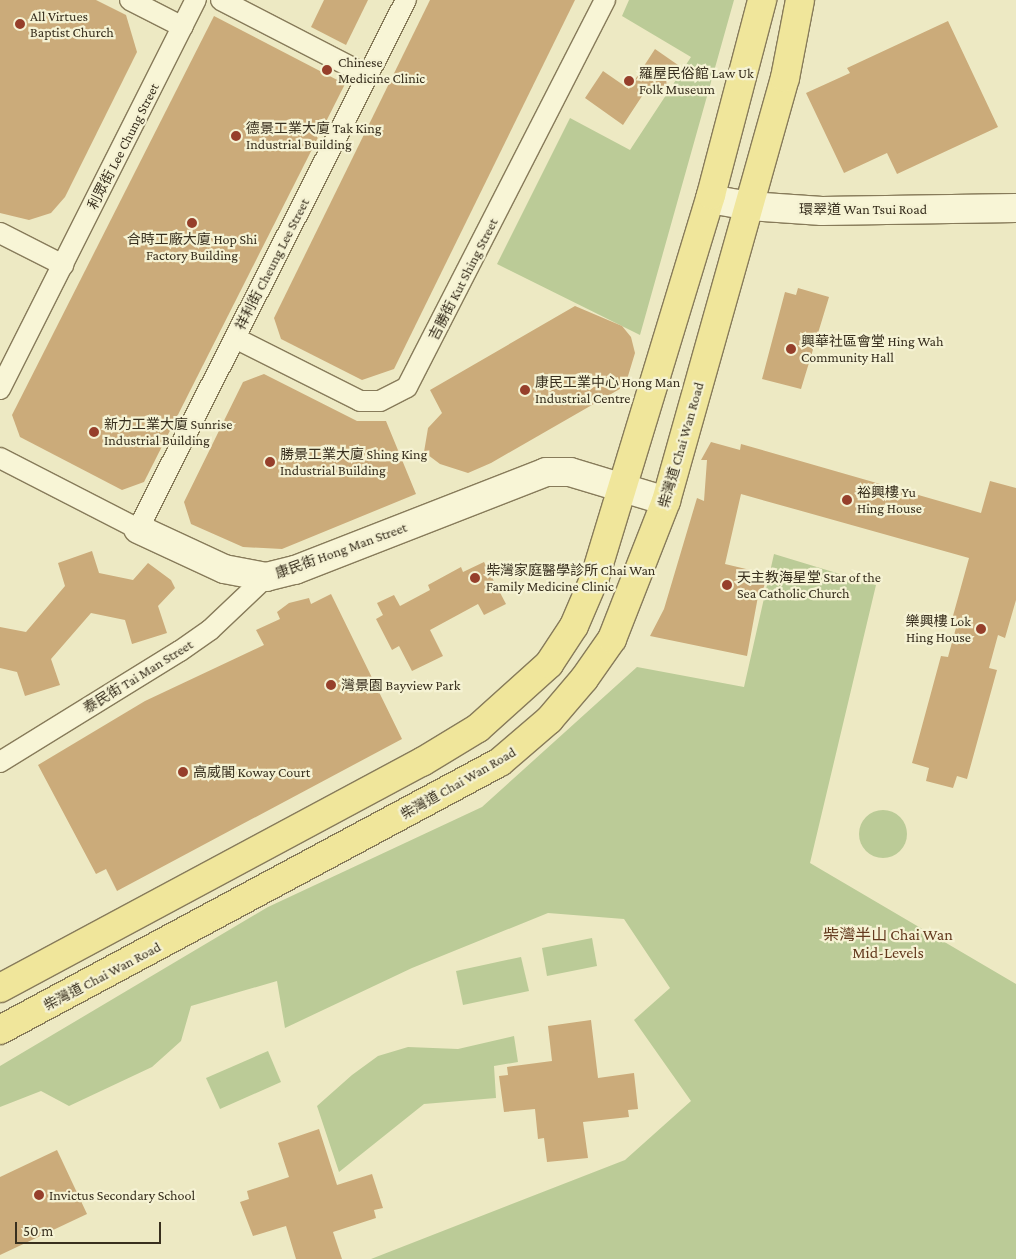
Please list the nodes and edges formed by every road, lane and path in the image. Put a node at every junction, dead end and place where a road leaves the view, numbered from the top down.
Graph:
1 (130, 0) edge
2 (196, 0) edge
3 (221, 0) edge
4 (406, 0) edge
5 (605, 0) edge
6 (762, 0) edge
7 (800, 0) edge
8 (183, 27) junction
9 (368, 76) junction
10 (710, 199) junction
11 (749, 206) junction
12 (1016, 208) edge
13 (0, 233) edge
14 (63, 265) junction
15 (235, 338) junction
16 (0, 389) edge
17 (0, 458) edge
18 (623, 489) junction
19 (666, 501) junction
20 (138, 529) junction
21 (266, 577) junction
22 (0, 762) edge
23 (0, 988) edge
24 (0, 1030) edge

1 - 8 street
2 - 8 street, 利眾街 Lee Chung Street
3 - 9 street
4 - 9 street, 祥利街 Cheung Lee Street
5 - 15 street, 吉勝街 Kut Shing Street
6 - 10 main road
7 - 11 main road, 柴灣道 Chai Wan Road
8 - 14 street, 利眾街 Lee Chung Street
9 - 15 street, 祥利街 Cheung Lee Street
10 - 11 street, 環翠道 Wan Tsui Road
10 - 18 main road
11 - 12 street, 環翠道 Wan Tsui Road
11 - 19 main road, 柴灣道 Chai Wan Road
13 - 14 street
14 - 16 street, 利眾街 Lee Chung Street
15 - 20 street, 祥利街 Cheung Lee Street
17 - 20 street, 康民街 Hong Man Street
18 - 19 street, 康民街 Hong Man Street
18 - 21 street, 康民街 Hong Man Street
18 - 23 main road
19 - 24 main road, 柴灣道 Chai Wan Road
20 - 21 street, 康民街 Hong Man Street
21 - 22 street, 泰民街 Tai Man Street

